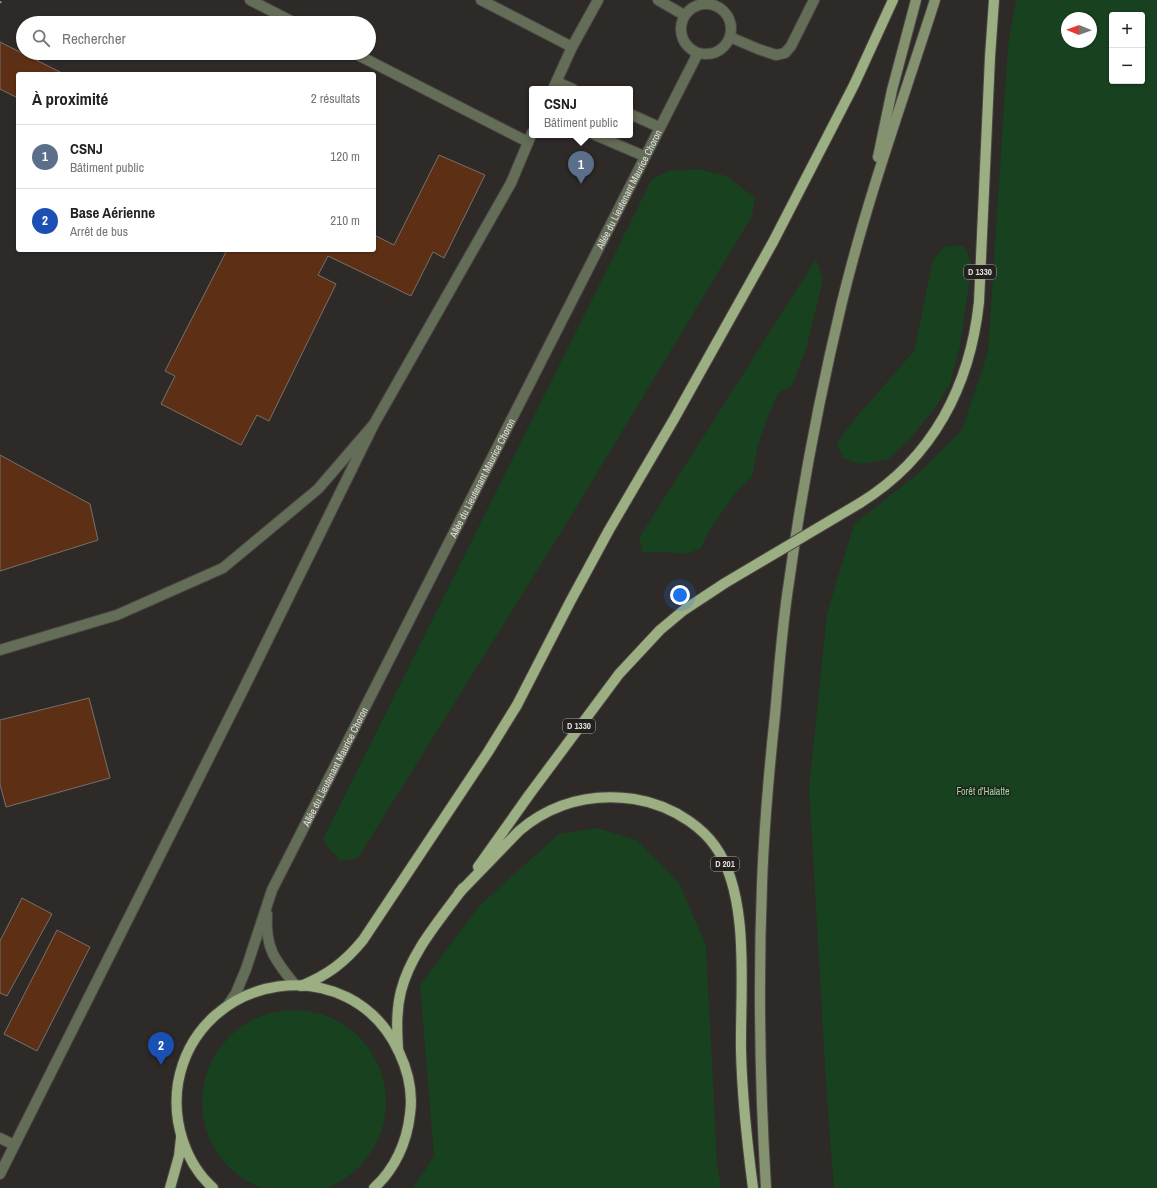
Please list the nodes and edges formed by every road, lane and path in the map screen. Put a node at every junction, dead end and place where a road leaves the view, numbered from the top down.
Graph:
1 (1, 0) edge
2 (250, 0) edge
3 (481, 0) edge
4 (598, 0) edge
5 (658, 0) edge
6 (814, 0) edge
7 (893, 0) edge
8 (916, 0) edge
9 (935, 0) edge
10 (994, 0) edge
11 (706, 2) edge
12 (0, 3) edge
13 (684, 15) junction
14 (281, 16) edge
15 (730, 37) junction
16 (572, 47) junction
17 (698, 53) junction
18 (369, 60) edge
19 (555, 85) edge
20 (633, 115) edge
21 (659, 127) junction
22 (529, 137) edge
23 (530, 138) edge
24 (602, 138) edge
25 (644, 156) junction
26 (866, 213) junction
27 (374, 424) junction
28 (0, 650) edge
29 (459, 893) junction
30 (267, 904) junction
31 (298, 985) junction
32 (228, 1005) junction
33 (398, 1050) junction
34 (182, 1136) junction
35 (0, 1138) edge
36 (14, 1145) junction
37 (0, 1174) edge
38 (170, 1188) edge
39 (214, 1188) edge
40 (374, 1188) edge
41 (753, 1188) edge
42 (766, 1188) edge

1 - 12 path
2 - 14 street
3 - 16 street
4 - 16 street
5 - 13 street
6 - 15 street
7 - 31 main road
8 - 26 main road
9 - 26 main road
10 - 29 main road, D 1330, bridge
11 - 13 street
11 - 15 street
13 - 17 street
15 - 17 street
16 - 19 street
17 - 21 street, Allée du Lieutenant Maurice Choron
18 - 22 street
20 - 21 street
21 - 25 street, Allée du Lieutenant Maurice Choron
23 - 27 street
24 - 25 street
25 - 30 street, Allée du Lieutenant Maurice Choron
26 - 42 main road
27 - 28 street
27 - 36 street
29 - 33 main road, D 1330
29 - 41 main road, D 201
30 - 31 street, Allée du Lieutenant Maurice Choron
30 - 32 street, Allée du Lieutenant Maurice Choron
31 - 32 main road
31 - 33 main road
32 - 34 main road
33 - 40 main road
34 - 38 main road
34 - 39 main road
35 - 36 street
36 - 37 street

